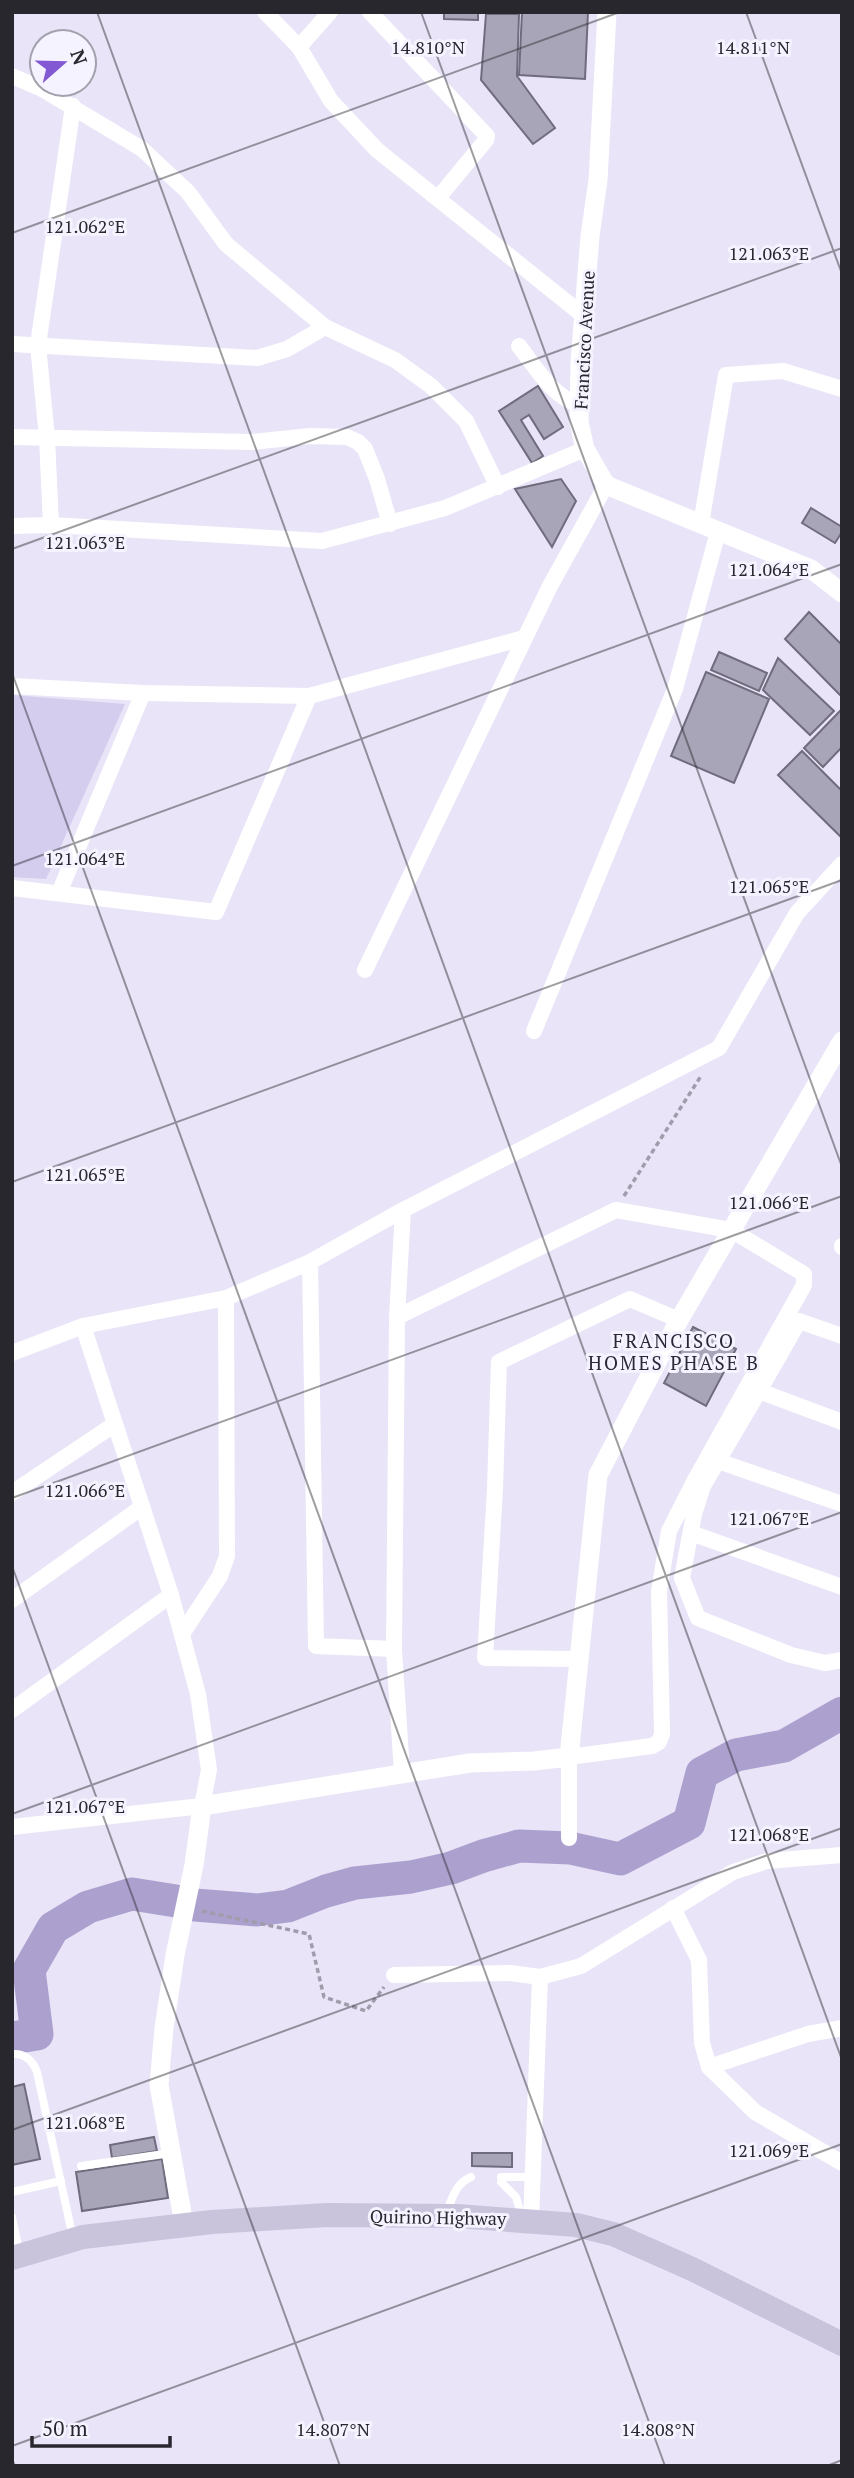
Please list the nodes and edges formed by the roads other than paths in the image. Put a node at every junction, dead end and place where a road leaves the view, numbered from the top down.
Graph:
1 (265, 12) edge
2 (330, 12) edge
3 (370, 12) edge
4 (607, 12) edge
5 (299, 47) junction
6 (12, 76) edge
7 (73, 106) junction
8 (438, 198) junction
9 (584, 316) junction
10 (325, 327) junction
11 (12, 344) edge
12 (38, 345) junction
13 (519, 346) dead end
14 (842, 389) edge
15 (579, 405) junction
16 (12, 437) edge
17 (47, 438) junction
18 (585, 449) junction
19 (606, 485) junction
20 (498, 487) junction
21 (390, 524) junction
22 (51, 525) junction
23 (12, 526) edge
24 (709, 528) junction
25 (842, 593) edge
26 (524, 638) junction
27 (12, 686) edge
28 (143, 693) junction
29 (310, 696) junction
30 (842, 864) edge
31 (12, 888) edge
32 (59, 893) junction
33 (365, 970) dead end
34 (534, 1031) dead end
35 (842, 1041) edge
36 (404, 1210) junction
37 (731, 1230) junction
38 (310, 1262) junction
39 (226, 1298) junction
40 (397, 1317) junction
41 (679, 1320) junction
42 (83, 1326) junction
43 (842, 1336) edge
44 (12, 1353) edge
45 (759, 1391) junction
46 (842, 1422) edge
47 (115, 1424) junction
48 (718, 1461) junction
49 (12, 1493) edge
50 (842, 1504) edge
51 (142, 1507) junction
52 (691, 1533) junction
53 (842, 1587) edge
54 (170, 1595) junction
55 (12, 1600) edge
56 (182, 1634) junction
57 (394, 1649) junction
58 (578, 1659) junction
59 (842, 1660) edge
60 (12, 1710) edge
61 (569, 1757) junction
62 (402, 1773) junction
63 (202, 1806) junction
64 (12, 1828) edge
65 (569, 1838) dead end
66 (842, 1855) edge
67 (673, 1908) junction
68 (394, 1975) road end
69 (540, 1977) junction
70 (842, 2028) edge
71 (12, 2054) edge
72 (709, 2067) junction
73 (171, 2152) junction
74 (842, 2163) edge
75 (81, 2166) dead end
76 (471, 2177) dead end
77 (532, 2177) junction
78 (61, 2180) junction
79 (12, 2192) edge
80 (446, 2216) junction
81 (12, 2217) edge
82 (527, 2220) junction
83 (184, 2224) junction
84 (74, 2240) junction
85 (16, 2257) edge
86 (842, 2344) edge

1 - 5 street
2 - 5 street
3 - 8 street
4 - 9 street, Francisco Avenue
5 - 8 street
6 - 7 street
7 - 10 street
7 - 12 street
8 - 9 street
9 - 15 street, Francisco Avenue
10 - 12 street
10 - 20 street
11 - 12 street
12 - 17 street
13 - 15 street
14 - 24 street
15 - 18 street, Francisco Avenue
16 - 17 street
17 - 21 street
17 - 22 street
18 - 19 street, Francisco Avenue
18 - 20 street
19 - 24 street
19 - 26 street
20 - 21 street
21 - 22 street
22 - 23 street
24 - 25 street
24 - 34 street
26 - 29 street
26 - 33 street
27 - 28 street
28 - 29 street
28 - 32 street
29 - 32 street
30 - 36 street
31 - 32 street
35 - 37 street
36 - 38 street
36 - 40 street
37 - 40 street
37 - 41 street
37 - 61 street
38 - 39 street
38 - 57 street
39 - 42 street
39 - 56 street
40 - 57 street
41 - 58 street
41 - 58 street
42 - 44 street
42 - 47 street
43 - 45 street
45 - 46 street
45 - 48 street
47 - 49 street
47 - 51 street
48 - 50 street
48 - 52 street
51 - 54 street
51 - 55 street
52 - 53 street
52 - 59 street
54 - 56 street
54 - 60 street
56 - 63 street
57 - 62 street
58 - 61 street
61 - 62 street
61 - 65 street
62 - 63 street
63 - 64 street
63 - 73 street
66 - 67 street
67 - 69 street
67 - 72 street
68 - 69 street
69 - 77 street
70 - 72 street
71 - 78 lane
72 - 74 street
73 - 75 lane
73 - 83 street
76 - 80 lane
77 - 82 street
77 - 82 lane
78 - 79 lane
78 - 84 lane
80 - 82 main road, Quirino Highway
80 - 83 main road, Quirino Highway
81 - 85 lane
82 - 86 main road, Quirino Highway
83 - 84 main road, Quirino Highway
84 - 85 main road, Quirino Highway

